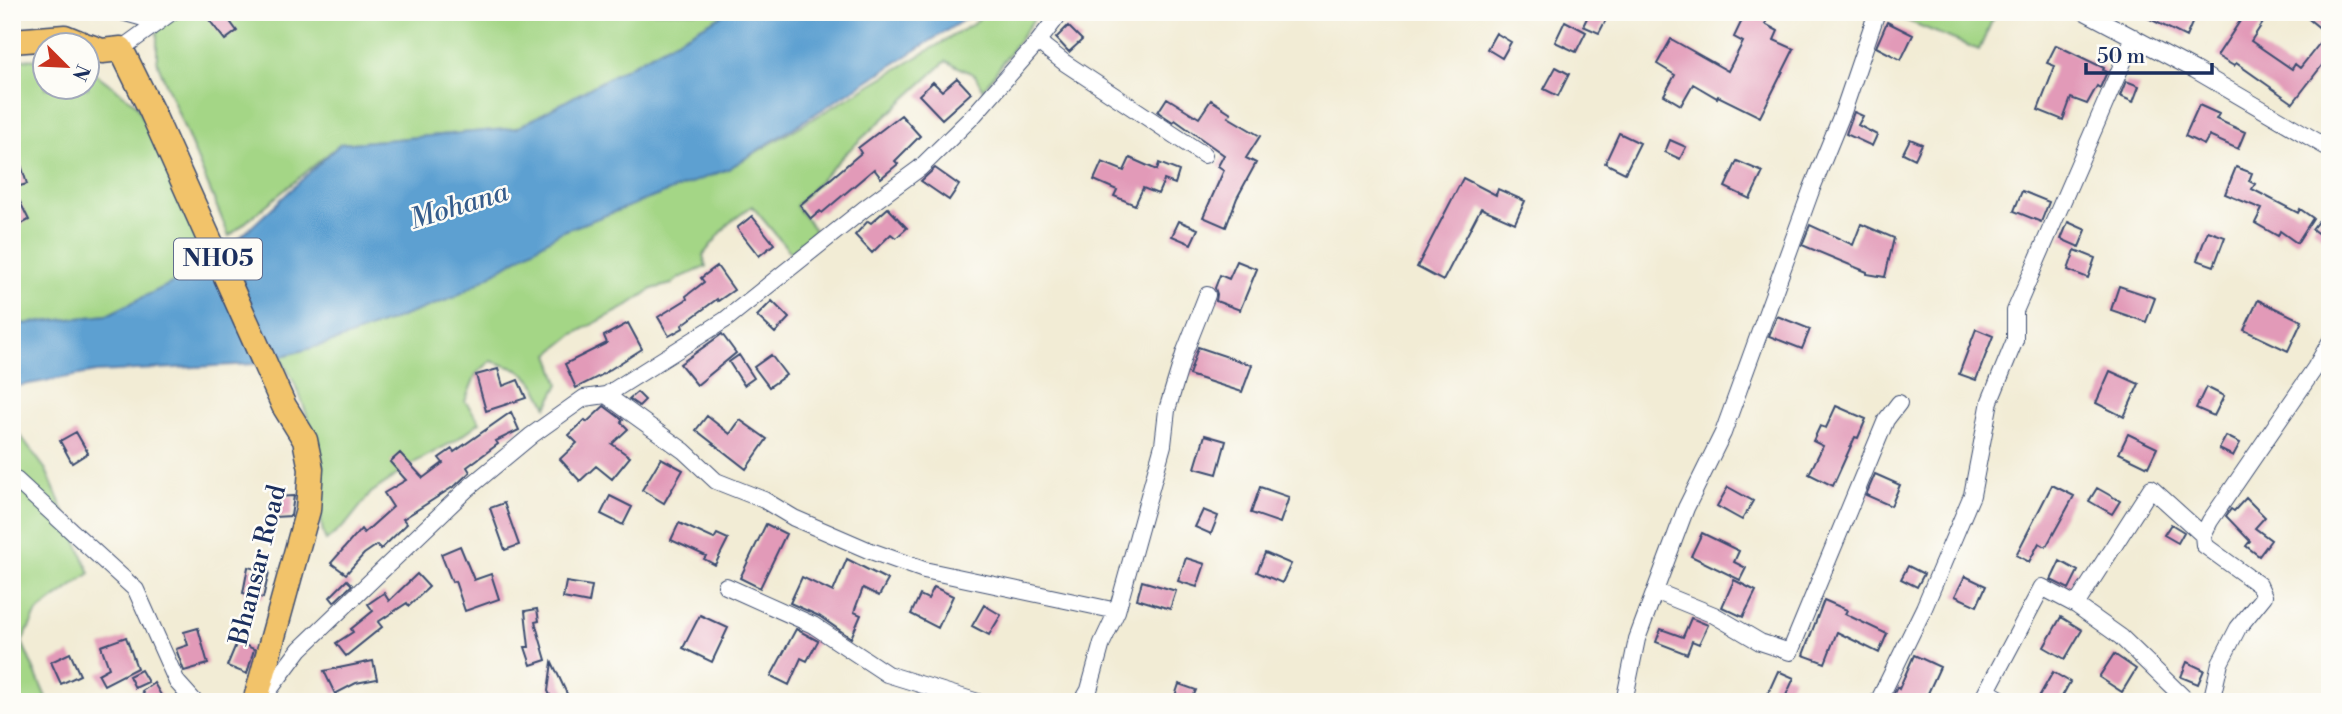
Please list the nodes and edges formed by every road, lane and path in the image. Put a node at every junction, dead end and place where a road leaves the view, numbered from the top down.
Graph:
1 (122, 12) edge
2 (172, 12) edge
3 (1061, 12) edge
4 (1877, 12) edge
5 (2085, 12) edge
6 (158, 22) junction
7 (2134, 37) junction
8 (32, 39) edge
9 (12, 41) edge
10 (1038, 42) junction
11 (121, 49) junction
12 (102, 51) edge
13 (2330, 149) edge
14 (1204, 155) dead end
15 (1207, 295) dead end
16 (2330, 342) edge
17 (606, 396) junction
18 (1899, 403) dead end
19 (12, 481) edge
20 (2203, 535) junction
21 (726, 586) dead end
22 (1655, 591) junction
23 (2076, 606) junction
24 (1117, 611) junction
25 (1984, 697) edge
26 (193, 701) edge
27 (258, 702) edge
28 (978, 702) edge
29 (1082, 702) edge
30 (1624, 702) edge
31 (1878, 702) edge
32 (2006, 702) edge
33 (2188, 702) edge
34 (2211, 702) edge

1 - 6 street
2 - 6 street
3 - 10 street
4 - 22 street
5 - 7 street
6 - 11 street
7 - 13 street
7 - 31 street
8 - 9 main road
10 - 14 street
10 - 17 street
11 - 12 main road
11 - 27 main road, Bhansar Road / NH05
15 - 24 street
16 - 20 street
17 - 24 street
17 - 27 street
18 - 22 street
19 - 26 street
20 - 23 street
20 - 34 street
21 - 28 street
22 - 30 street
23 - 25 street
23 - 33 street
24 - 29 street
25 - 32 street

